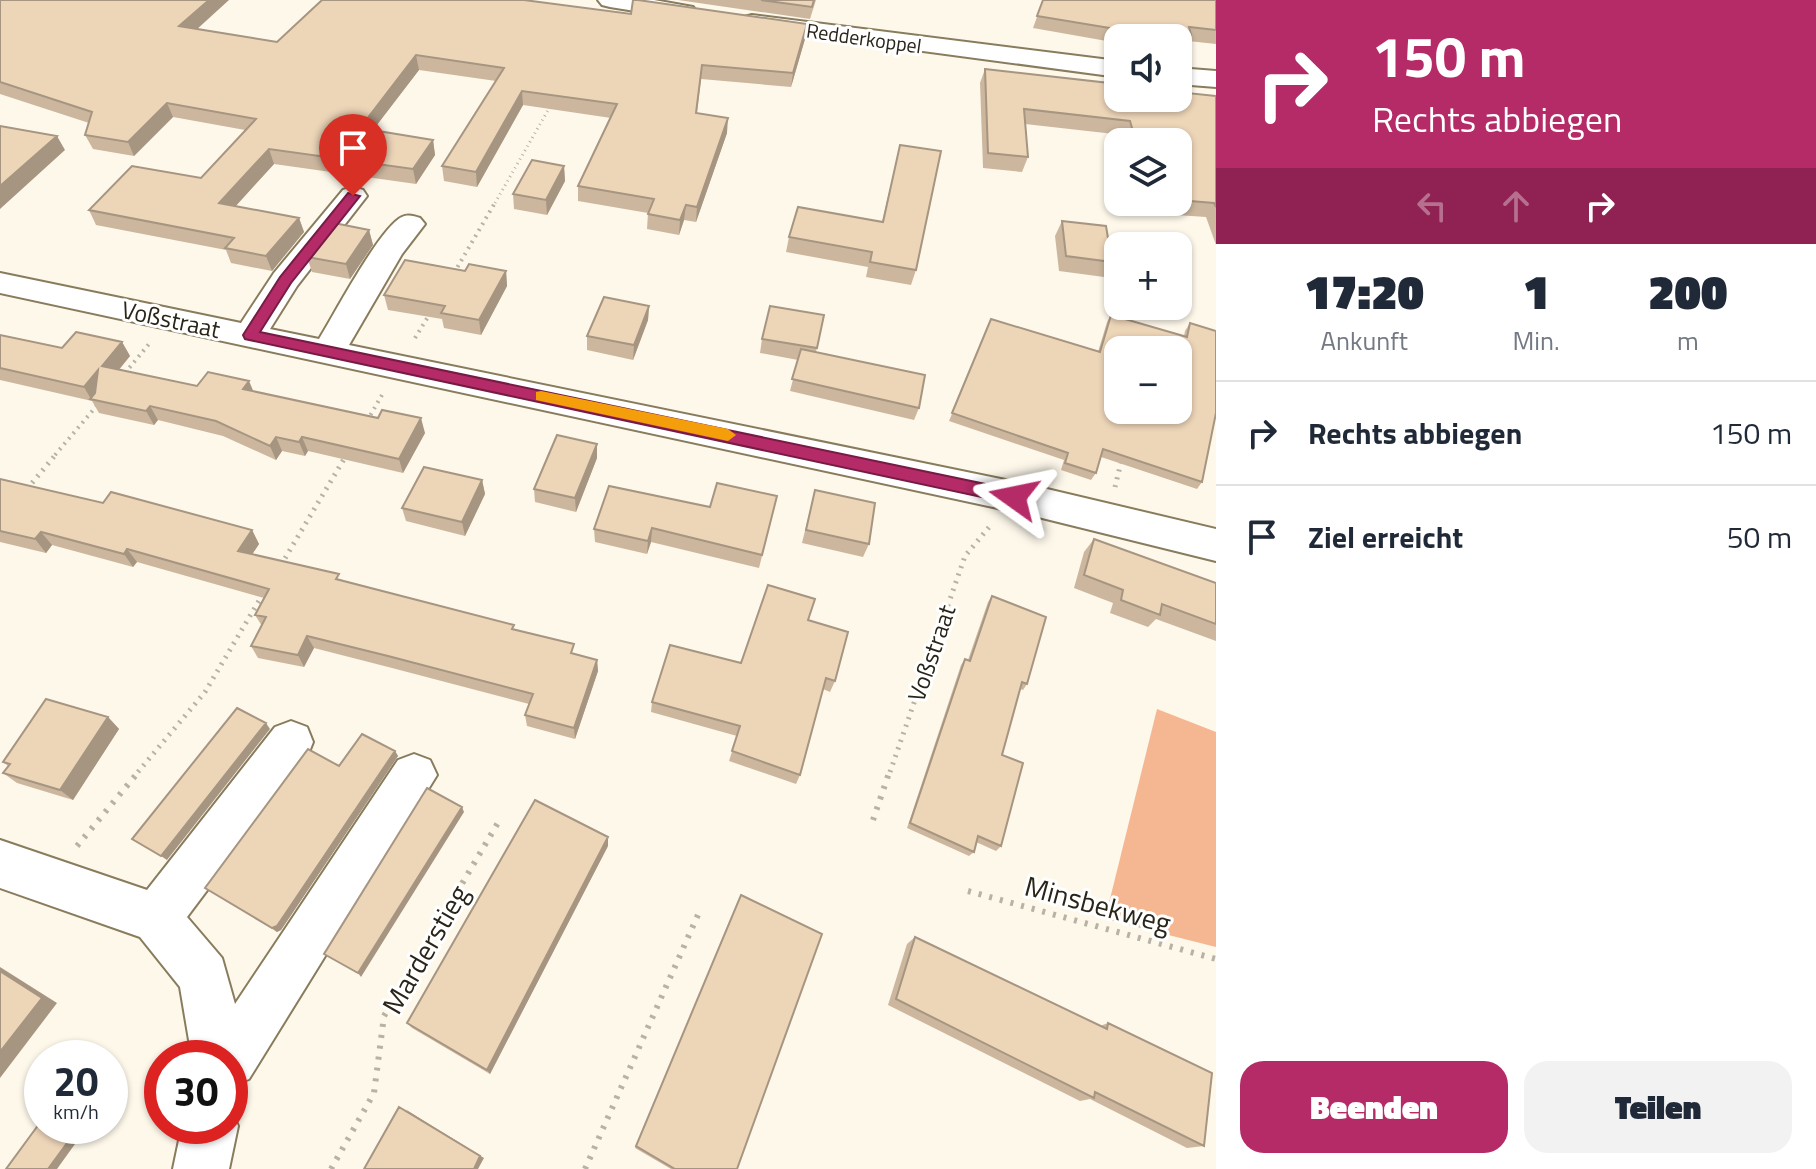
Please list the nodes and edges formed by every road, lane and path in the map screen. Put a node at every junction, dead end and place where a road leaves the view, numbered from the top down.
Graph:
1 (610, 0) edge
2 (1104, 67) edge
3 (1192, 77) edge
4 (1216, 79) edge
5 (557, 95) edge
6 (353, 196) dead end
7 (410, 224) dead end
8 (0, 283) edge
9 (446, 285) edge
10 (431, 312) edge
11 (174, 319) junction
12 (250, 335) junction
13 (328, 352) junction
14 (399, 366) junction
15 (117, 382) edge
16 (108, 394) edge
17 (359, 434) edge
18 (350, 448) edge
19 (1124, 451) edge
20 (998, 494) junction
21 (20, 498) edge
22 (1106, 519) junction
23 (1216, 545) edge
24 (278, 570) edge
25 (270, 584) edge
26 (291, 742) dead end
27 (414, 775) dead end
28 (873, 820) dead end
29 (499, 821) dead end
30 (0, 864) edge
31 (48, 880) junction
32 (968, 891) dead end
33 (701, 908) dead end
34 (156, 918) junction
35 (1216, 959) edge
36 (216, 1040) edge
37 (243, 1040) edge
38 (206, 1144) edge
39 (201, 1169) edge
40 (331, 1169) edge
41 (585, 1169) edge

1 - 2 street, Redderkoppel
3 - 4 street
5 - 9 path
6 - 12 street
7 - 13 street
8 - 11 street, Voßstraat
10 - 14 path
11 - 12 street, Voßstraat
11 - 15 path
12 - 13 street, Voßstraat
13 - 14 street, Voßstraat
14 - 17 path
14 - 20 street, Voßstraat
16 - 21 path
18 - 24 path
19 - 22 path
20 - 22 street, Voßstraat
20 - 28 path, Voßstraat
22 - 23 street, Voßstraat
25 - 31 path
26 - 34 street
27 - 37 street
29 - 40 path, Marderstieg
30 - 31 street
31 - 34 street
32 - 35 path, Minsbekweg
33 - 41 path
34 - 36 street
38 - 39 street

